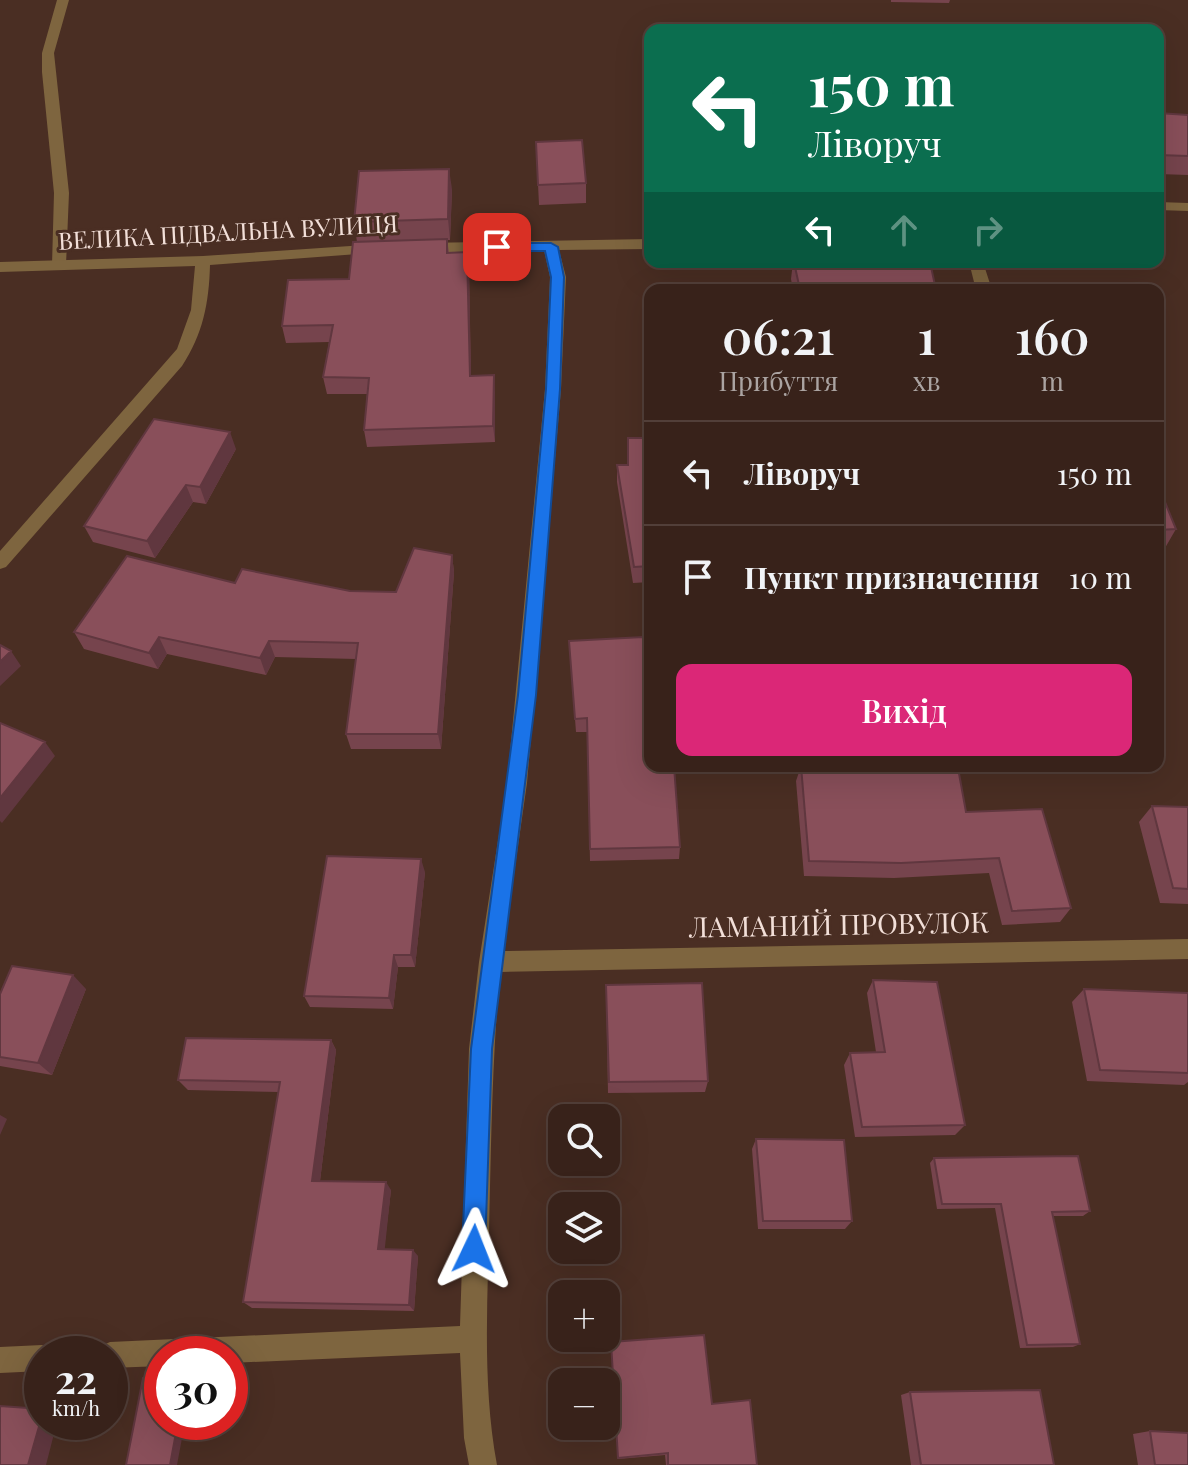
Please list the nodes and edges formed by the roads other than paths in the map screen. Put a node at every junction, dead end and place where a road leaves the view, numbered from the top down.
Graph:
1 (63, 0) edge
2 (1164, 206) edge
3 (1188, 207) edge
4 (644, 244) edge
5 (551, 247) junction
6 (203, 261) junction
7 (59, 265) junction
8 (0, 267) edge
9 (0, 562) edge
10 (1188, 949) edge
11 (490, 962) junction
12 (473, 1339) junction
13 (128, 1354) edge
14 (24, 1359) edge
15 (0, 1360) edge
16 (483, 1465) edge

1 - 7 street
2 - 3 street
4 - 5 street, ВЕЛИКА ПІДВАЛЬНА ВУЛИЦЯ
5 - 6 street, ВЕЛИКА ПІДВАЛЬНА ВУЛИЦЯ
5 - 11 street
6 - 7 street, ВЕЛИКА ПІДВАЛЬНА ВУЛИЦЯ
6 - 9 street
7 - 8 street, ВЕЛИКА ПІДВАЛЬНА ВУЛИЦЯ
10 - 11 street, ЛАМАНИЙ ПРОВУЛОК
11 - 12 street
12 - 13 street
12 - 16 street
14 - 15 street

